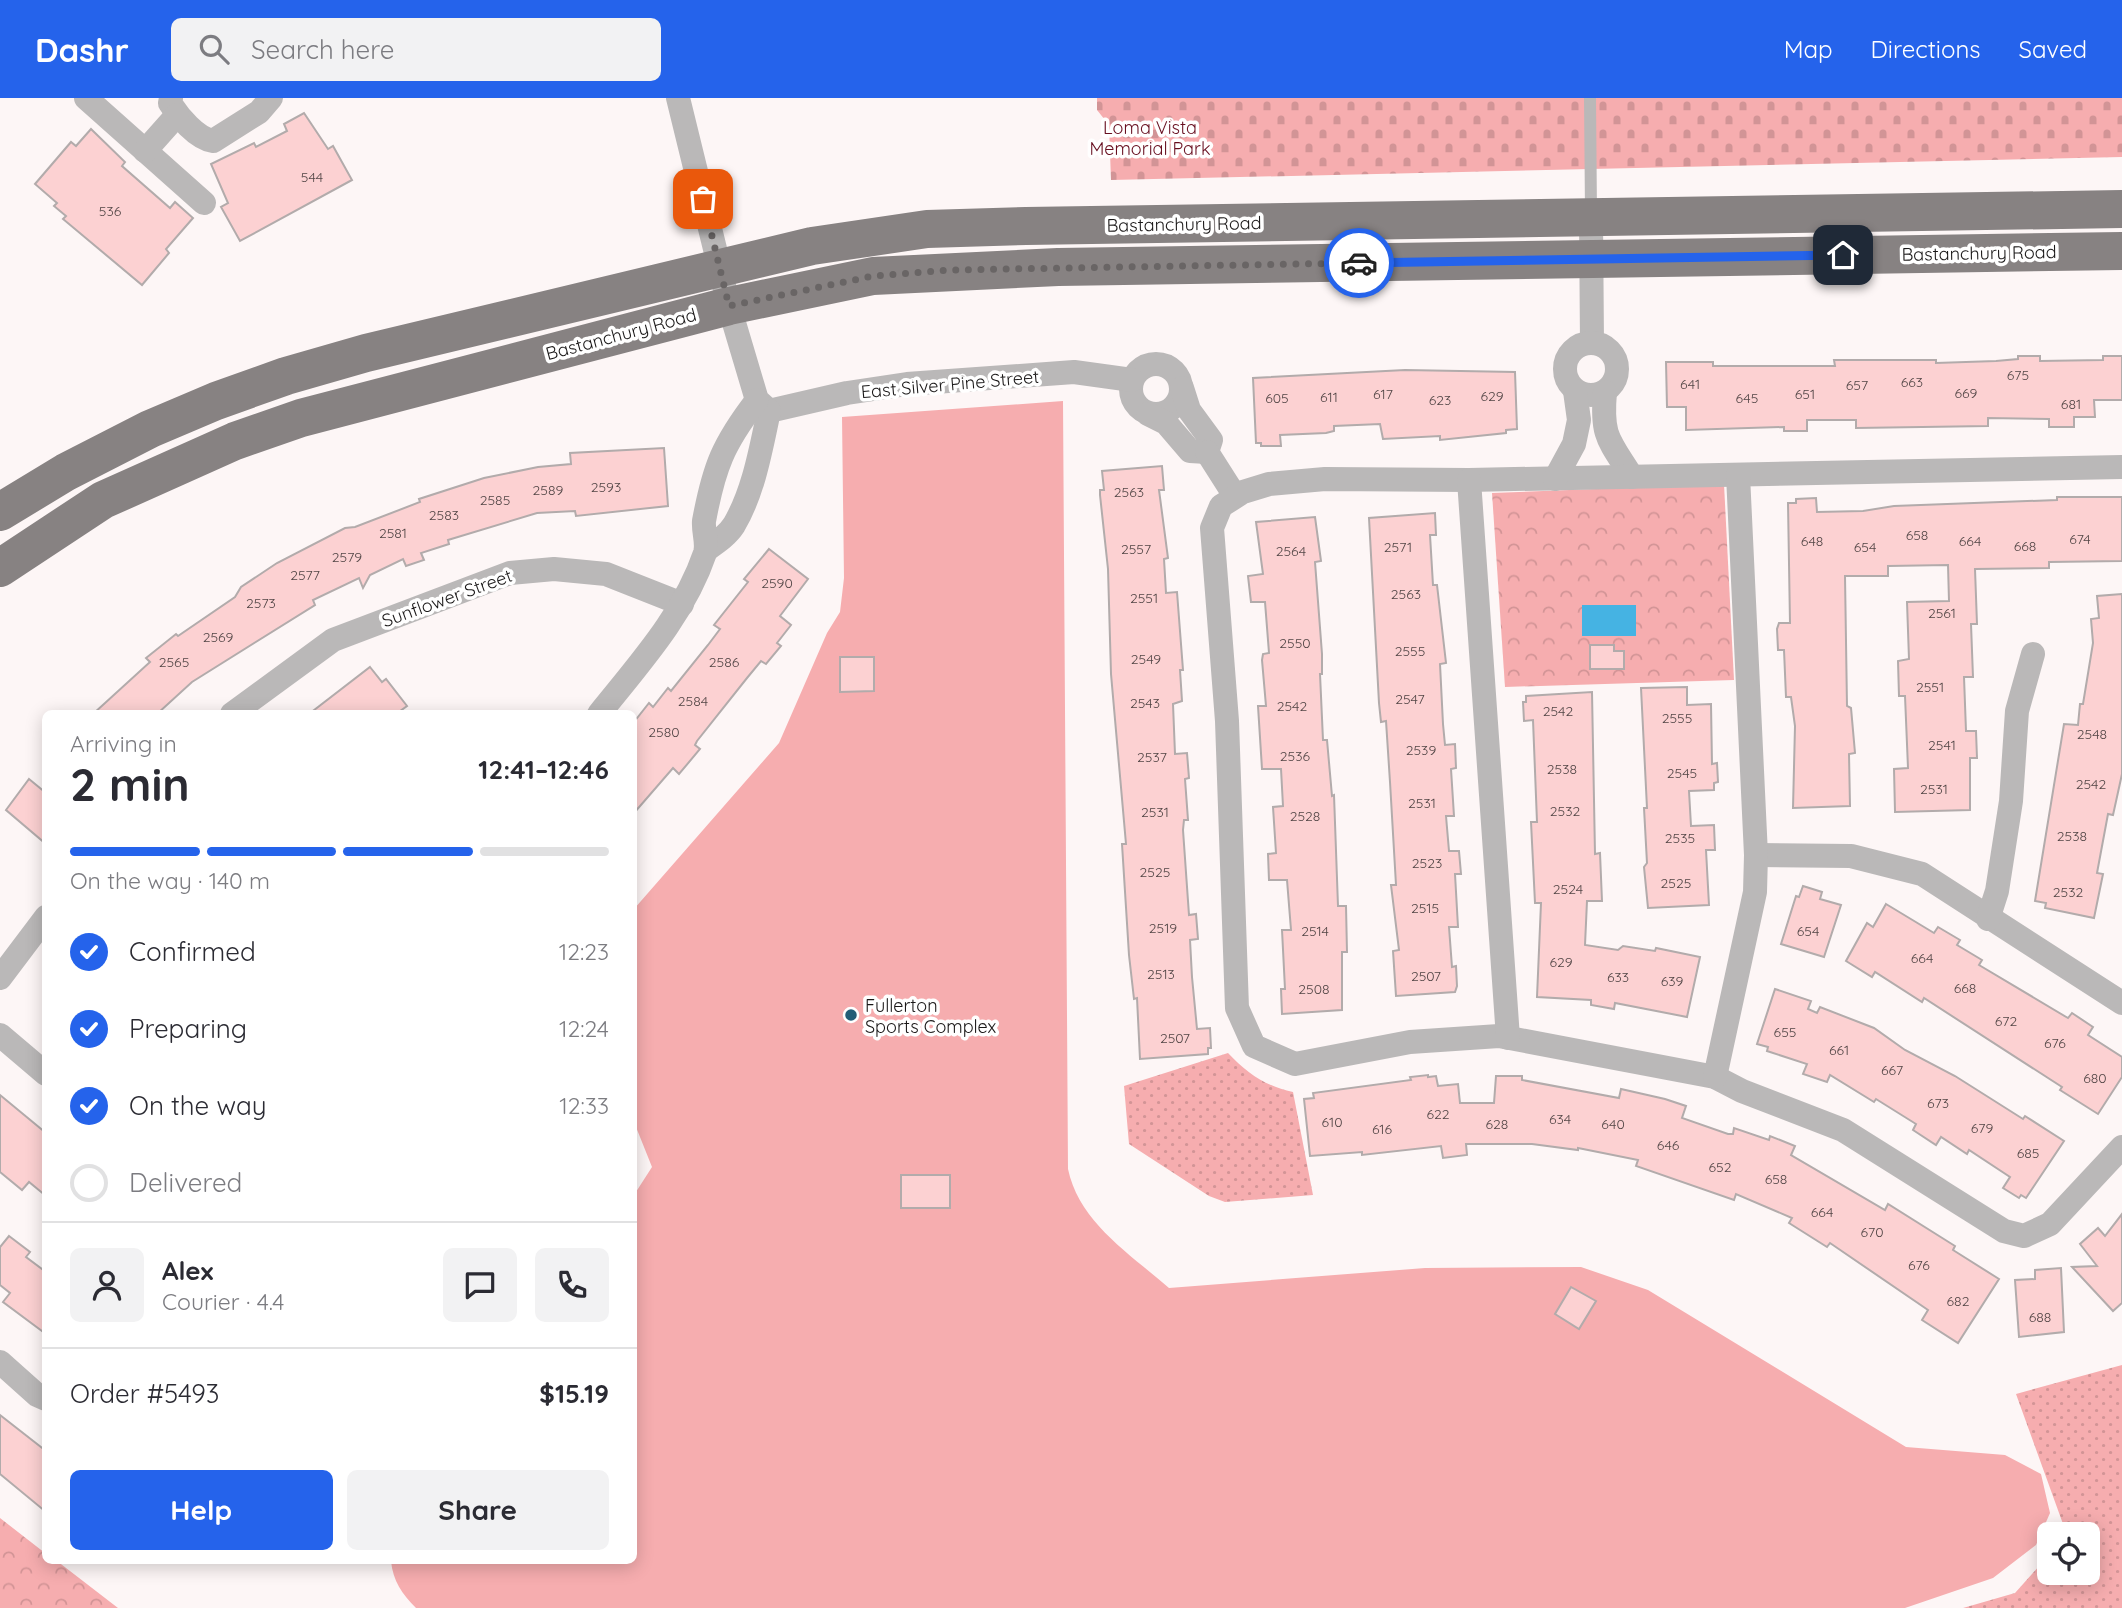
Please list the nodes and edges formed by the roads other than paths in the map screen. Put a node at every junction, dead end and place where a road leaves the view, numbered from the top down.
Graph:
1 (86, 98) edge
2 (271, 98) edge
3 (678, 98) edge
4 (1590, 98) edge
5 (174, 106) edge
6 (145, 151) junction
7 (204, 203) dead end
8 (2122, 209) edge
9 (1591, 218) junction
10 (2122, 251) edge
11 (1591, 259) junction
12 (719, 266) junction
13 (729, 306) junction
14 (1591, 343) junction
15 (1132, 380) junction
16 (1182, 388) junction
17 (1575, 391) junction
18 (1605, 392) junction
19 (763, 406) junction
20 (1148, 414) junction
21 (1207, 452) junction
22 (2122, 467) edge
23 (1738, 475) junction
24 (1632, 477) junction
25 (1555, 478) junction
26 (1469, 480) junction
27 (712, 481) junction
28 (746, 494) junction
29 (1235, 496) junction
30 (0, 512) edge
31 (706, 550) junction
32 (0, 568) edge
33 (682, 604) junction
34 (2034, 654) dead end
35 (237, 710) edge
36 (602, 710) edge
37 (1756, 855) junction
38 (1987, 919) junction
39 (42, 922) edge
40 (0, 978) edge
41 (2122, 1003) edge
42 (0, 1035) edge
43 (1508, 1038) junction
44 (42, 1071) edge
45 (1715, 1077) junction
46 (2122, 1147) edge
47 (0, 1362) edge
48 (42, 1398) edge

1 - 6 street
2 - 5 street
3 - 12 street
4 - 9 lane
5 - 6 street
6 - 7 street
8 - 9 main road, Bastanchury Road
9 - 11 street
9 - 12 main road, Bastanchury Road
10 - 11 main road, Bastanchury Road
11 - 13 main road, Bastanchury Road
11 - 14 street
12 - 13 street
12 - 30 main road, Bastanchury Road
13 - 19 street
13 - 32 main road, Bastanchury Road
14 - 17 street
14 - 18 street
15 - 16 street
15 - 19 street, East Silver Pine Street
15 - 20 street
16 - 20 street
16 - 21 street
17 - 18 street
17 - 25 street
18 - 24 street
19 - 27 street
19 - 28 street
20 - 21 street
21 - 29 street
22 - 23 street
23 - 24 street
23 - 37 street
24 - 25 street
25 - 26 street
26 - 29 street
26 - 43 street
27 - 28 street
27 - 31 street
28 - 31 street
29 - 43 street
31 - 33 street
33 - 35 street, Sunflower Street
33 - 36 street
34 - 38 street
37 - 38 street
37 - 45 street
38 - 41 street
39 - 40 street
42 - 44 street
43 - 45 street
45 - 46 street
47 - 48 street

